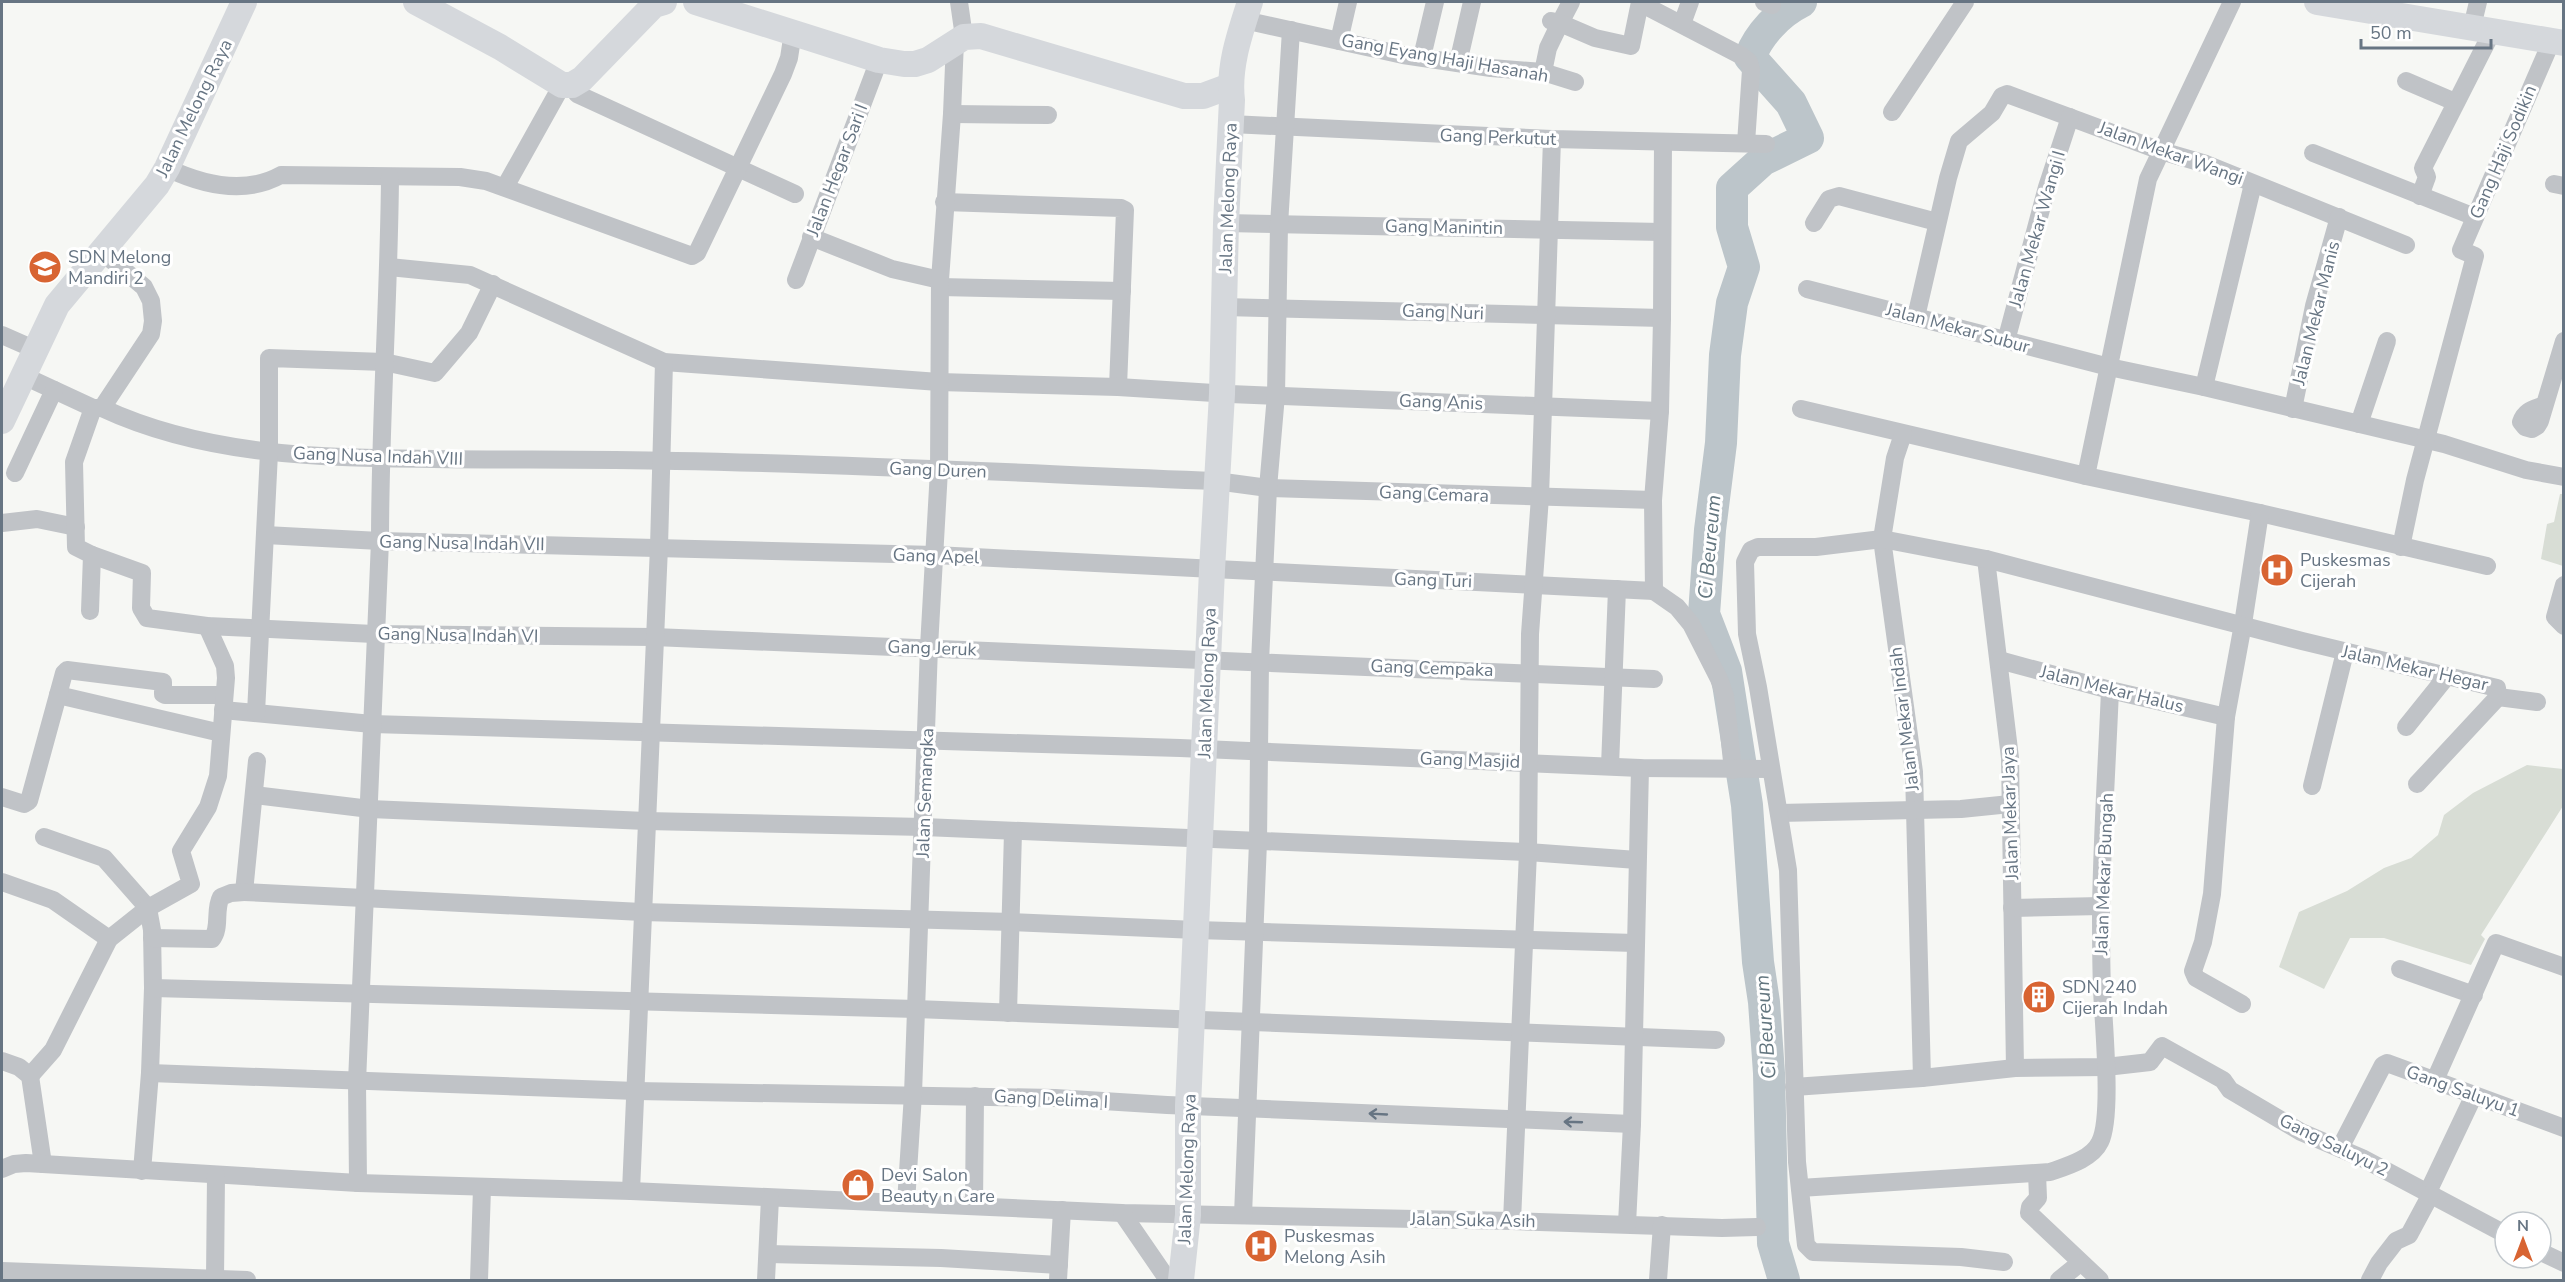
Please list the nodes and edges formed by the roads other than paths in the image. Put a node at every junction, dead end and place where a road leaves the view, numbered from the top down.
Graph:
1 (244, 2) edge
2 (416, 2) edge
3 (664, 2) edge
4 (696, 2) edge
5 (959, 2) edge
6 (1348, 2) edge
7 (1435, 2) edge
8 (1472, 2) edge
9 (1571, 2) edge
10 (1640, 2) edge
11 (1690, 2) edge
12 (1965, 2) edge
13 (2232, 2) edge
14 (2326, 2) edge
15 (2478, 2) edge
16 (1247, 10) edge
17 (1555, 22) junction
18 (1682, 24) junction
19 (2482, 28) junction
20 (1291, 30) junction
21 (793, 33) junction
22 (960, 39) junction
23 (1339, 40) junction
24 (2558, 41) edge
25 (1422, 57) junction
26 (879, 60) junction
27 (1458, 63) junction
28 (1543, 72) junction
29 (2406, 81) dead end
30 (1575, 82) dead end
31 (567, 85) junction
32 (1230, 86) junction
33 (2455, 102) junction
34 (1892, 112) dead end
35 (952, 114) junction
36 (1048, 115) dead end
37 (2070, 117) junction
38 (1231, 124) junction
39 (1285, 127) junction
40 (1552, 139) junction
41 (1663, 141) junction
42 (1746, 143) junction
43 (1766, 144) dead end
44 (2161, 151) junction
45 (2313, 153) dead end
46 (740, 167) junction
47 (167, 168) junction
48 (390, 177) junction
49 (2253, 183) junction
50 (505, 187) junction
51 (795, 194) dead end
52 (2420, 196) junction
53 (944, 202) junction
54 (2475, 217) junction
55 (2339, 218) junction
56 (1937, 222) junction
57 (1814, 223) dead end
58 (1226, 224) junction
59 (1279, 225) junction
60 (1549, 229) junction
61 (1662, 232) junction
62 (811, 237) junction
63 (2406, 245) dead end
64 (101, 251) junction
65 (389, 267) junction
66 (796, 280) dead end
67 (940, 283) junction
68 (493, 284) junction
69 (1807, 289) dead end
70 (1122, 291) junction
71 (1224, 307) junction
72 (1279, 309) junction
73 (1546, 316) junction
74 (1916, 317) junction
75 (1662, 318) junction
76 (2, 335) edge
77 (2387, 340) dead end
78 (2006, 341) junction
79 (2564, 341) edge
80 (36, 350) junction
81 (384, 362) junction
82 (664, 362) junction
83 (2109, 367) junction
84 (24, 376) junction
85 (939, 382) junction
86 (1118, 387) junction
87 (2204, 387) junction
88 (54, 390) junction
89 (1222, 394) junction
90 (1276, 395) junction
91 (2544, 405) dead end
92 (1544, 406) junction
93 (97, 408) junction
94 (1801, 409) dead end
95 (2293, 409) junction
96 (1660, 411) junction
97 (2, 421) edge
98 (2359, 424) junction
99 (1903, 434) junction
100 (2427, 441) junction
101 (269, 453) junction
102 (380, 459) junction
103 (660, 461) junction
104 (939, 470) junction
105 (15, 473) dead end
106 (2086, 476) junction
107 (2564, 477) edge
108 (1216, 481) junction
109 (1268, 488) junction
110 (1540, 497) junction
111 (1653, 500) junction
112 (2260, 513) junction
113 (2, 523) edge
114 (76, 527) junction
115 (266, 535) junction
116 (1882, 539) junction
117 (380, 541) junction
118 (659, 547) junction
119 (2401, 547) junction
120 (92, 555) junction
121 (935, 555) junction
122 (1986, 559) junction
123 (2487, 566) dead end
124 (1212, 570) junction
125 (1264, 573) junction
126 (1533, 584) junction
127 (2564, 585) edge
128 (1617, 589) junction
129 (1654, 591) junction
130 (90, 611) dead end
131 (2244, 624) junction
132 (207, 626) junction
133 (2564, 626) edge
134 (261, 628) junction
135 (374, 634) junction
136 (654, 638) junction
137 (930, 647) junction
138 (2345, 652) junction
139 (1209, 660) junction
140 (2000, 660) junction
141 (1260, 662) junction
142 (1531, 672) junction
143 (2447, 676) junction
144 (1614, 677) junction
145 (1654, 679) dead end
146 (2110, 690) junction
147 (58, 695) junction
148 (2498, 697) junction
149 (2537, 702) dead end
150 (223, 703) junction
151 (256, 712) junction
152 (2226, 717) junction
153 (372, 724) junction
154 (2406, 728) dead end
155 (221, 733) junction
156 (650, 733) junction
157 (926, 741) junction
158 (1205, 749) junction
159 (1258, 751) junction
160 (257, 761) dead end
161 (1530, 762) junction
162 (1610, 766) junction
163 (1640, 768) junction
164 (1767, 769) junction
165 (1734, 770) junction
166 (2416, 784) dead end
167 (2312, 786) dead end
168 (254, 795) junction
169 (2, 797) edge
170 (2010, 804) junction
171 (370, 809) junction
172 (1914, 811) junction
173 (1779, 813) junction
174 (646, 821) junction
175 (924, 827) junction
176 (1013, 832) junction
177 (44, 837) dead end
178 (1201, 838) junction
179 (1258, 842) junction
180 (1528, 852) junction
181 (1637, 860) junction
182 (2, 882) edge
183 (244, 892) junction
184 (366, 900) junction
185 (2102, 906) junction
186 (148, 908) junction
187 (2012, 908) junction
188 (642, 912) junction
189 (920, 919) junction
190 (1012, 922) junction
191 (1196, 930) junction
192 (1253, 932) junction
193 (153, 938) junction
194 (1524, 938) junction
195 (109, 939) junction
196 (1635, 943) junction
197 (2564, 967) edge
198 (2400, 969) dead end
199 (153, 988) junction
200 (362, 995) junction
201 (2474, 995) junction
202 (641, 1000) junction
203 (2242, 1004) dead end
204 (916, 1009) junction
205 (1008, 1013) junction
206 (1193, 1021) junction
207 (1251, 1023) junction
208 (1520, 1032) junction
209 (1634, 1038) junction
210 (1716, 1040) dead end
211 (2, 1061) edge
212 (2106, 1067) junction
213 (2015, 1068) junction
214 (150, 1073) junction
215 (30, 1076) junction
216 (1922, 1078) junction
217 (2435, 1080) junction
218 (357, 1082) junction
219 (1794, 1087) junction
220 (636, 1091) junction
221 (913, 1094) junction
222 (2474, 1095) junction
223 (975, 1096) junction
224 (1188, 1106) junction
225 (1245, 1108) junction
226 (1517, 1121) junction
227 (1632, 1124) junction
228 (2564, 1128) edge
229 (2340, 1148) junction
230 (43, 1164) junction
231 (2, 1169) edge
232 (142, 1171) junction
233 (2037, 1173) junction
234 (216, 1174) junction
235 (358, 1183) junction
236 (483, 1188) junction
237 (1800, 1188) junction
238 (631, 1191) junction
239 (2429, 1193) junction
240 (770, 1198) junction
241 (906, 1203) junction
242 (974, 1206) junction
243 (1062, 1210) junction
244 (1122, 1213) junction
245 (1188, 1215) junction
246 (1243, 1215) junction
247 (1512, 1221) junction
248 (1627, 1224) junction
249 (1662, 1225) junction
250 (1757, 1227) dead end
251 (2493, 1228) edge
252 (768, 1254) junction
253 (2004, 1262) dead end
254 (2080, 1263) junction
255 (2, 1271) edge
256 (1059, 1273) edge
257 (215, 1280) edge
258 (247, 1281) edge
259 (479, 1281) edge
260 (766, 1281) edge
261 (1168, 1281) edge
262 (1181, 1281) edge
263 (1658, 1281) edge
264 (2059, 1281) edge
265 (2100, 1281) edge
266 (2370, 1281) edge

1 - 47 main road, Jalan Melong Raya
2 - 31 main road
3 - 31 main road
4 - 21 main road
5 - 22 street, Jalan Semangka
6 - 23 street
7 - 25 street
8 - 27 street
9 - 17 street
10 - 17 street
10 - 18 street
11 - 18 street
12 - 34 street
13 - 44 street
14 - 19 main road
15 - 19 street
16 - 20 street, Gang Eyang Haji Hasanah
16 - 32 main road, Jalan Melong Raya
17 - 28 street
18 - 42 street
19 - 24 main road
19 - 33 street
20 - 23 street, Gang Eyang Haji Hasanah
20 - 39 street
21 - 26 main road
21 - 46 street
22 - 26 main road
22 - 32 main road
22 - 35 street, Jalan Semangka
23 - 25 street, Gang Eyang Haji Hasanah
24 - 54 street, Gang Haji Sodikin
25 - 27 street, Gang Eyang Haji Hasanah
26 - 62 street, Jalan Hegar Sari I
27 - 28 street, Gang Eyang Haji Hasanah
28 - 30 street, Gang Eyang Haji Hasanah
29 - 33 street
31 - 46 street
31 - 50 street
32 - 38 main road, Jalan Melong Raya
33 - 52 street
35 - 36 street
35 - 53 street, Jalan Semangka
37 - 44 street, Jalan Mekar Wangi
37 - 56 street, Jalan Mekar Wangi
37 - 78 street, Jalan Mekar Wangi I
38 - 39 street, Gang Perkutut
38 - 58 main road, Jalan Melong Raya
39 - 40 street, Gang Perkutut
39 - 59 street
40 - 41 street, Gang Perkutut
40 - 60 street
41 - 42 street, Gang Perkutut
41 - 61 street
42 - 43 street, Gang Perkutut
44 - 49 street, Jalan Mekar Wangi
44 - 83 street
45 - 52 street
46 - 50 street
46 - 51 street
47 - 48 street
47 - 64 main road, Jalan Melong Raya
48 - 50 street
48 - 65 street
49 - 55 street, Jalan Mekar Wangi
49 - 87 street
52 - 54 street
53 - 67 street, Jalan Semangka
53 - 70 street
54 - 100 street, Gang Haji Sodikin
55 - 63 street, Jalan Mekar Wangi
55 - 95 street, Jalan Mekar Manis
56 - 57 street
56 - 74 street
58 - 59 street, Gang Manintin
58 - 71 main road, Jalan Melong Raya
59 - 60 street, Gang Manintin
59 - 72 street
60 - 61 street, Gang Manintin
60 - 73 street
61 - 75 street
62 - 66 street, Jalan Hegar Sari I
62 - 67 street
64 - 80 main road, Jalan Melong Raya
64 - 93 street
65 - 68 street
65 - 81 street
67 - 70 street
67 - 85 street, Jalan Semangka
68 - 81 street
68 - 82 street
69 - 74 street, Jalan Mekar Subur
70 - 86 street
71 - 72 street, Gang Nuri
71 - 89 main road, Jalan Melong Raya
72 - 73 street, Gang Nuri
72 - 90 street
73 - 75 street, Gang Nuri
73 - 92 street
74 - 78 street, Jalan Mekar Subur
75 - 96 street
76 - 80 street
77 - 98 street
78 - 83 street, Jalan Mekar Subur
79 - 91 street
80 - 84 main road, Jalan Melong Raya
81 - 101 street
81 - 102 street
82 - 85 street, Gang Anis
82 - 103 street
83 - 87 street, Jalan Mekar Subur
83 - 106 street
84 - 88 street, Gang Nusa Indah VIII
84 - 97 main road, Jalan Melong Raya
85 - 86 street, Gang Anis
85 - 104 street, Jalan Semangka
86 - 89 street, Gang Anis
87 - 95 street, Jalan Mekar Subur
88 - 93 street, Gang Nusa Indah VIII
88 - 105 street
89 - 90 street, Gang Anis
89 - 108 main road, Jalan Melong Raya
90 - 92 street, Gang Anis
90 - 109 street
92 - 96 street, Gang Anis
92 - 110 street
93 - 101 street, Gang Nusa Indah VIII
93 - 114 street
94 - 99 street
95 - 98 street, Jalan Mekar Subur
96 - 111 street
98 - 100 street, Jalan Mekar Subur
99 - 106 street
99 - 116 street, Jalan Mekar Indah
100 - 107 street, Jalan Mekar Subur
100 - 119 street
101 - 102 street, Gang Nusa Indah VIII
101 - 115 street
102 - 103 street, Gang Nusa Indah VIII
102 - 117 street
103 - 104 street, Gang Duren
103 - 118 street
104 - 108 street, Gang Duren
104 - 121 street, Jalan Semangka
106 - 112 street
108 - 109 street, Gang Cemara
108 - 124 main road, Jalan Melong Raya
109 - 110 street, Gang Cemara
109 - 125 street
110 - 111 street, Gang Cemara
110 - 126 street
111 - 129 street
112 - 119 street
112 - 131 street
113 - 114 street
114 - 120 street
115 - 117 street, Gang Nusa Indah VII
115 - 134 street
116 - 122 street, Jalan Mekar Hegar
116 - 164 street, Jalan Mekar Hegar
116 - 172 street, Jalan Mekar Indah
117 - 118 street, Gang Nusa Indah VII
117 - 135 street
118 - 121 street, Gang Apel
118 - 136 street
119 - 123 street
120 - 130 street
120 - 132 street, Gang Nusa Indah VI
121 - 124 street, Gang Apel
121 - 137 street, Jalan Semangka
122 - 131 street, Jalan Mekar Hegar
122 - 140 street, Jalan Mekar Jaya
124 - 125 street, Gang Turi
124 - 139 main road, Jalan Melong Raya
125 - 126 street, Gang Turi
125 - 141 street
126 - 128 street, Gang Turi
126 - 142 street
127 - 133 street
128 - 129 street, Gang Turi
128 - 144 street
129 - 165 street
131 - 138 street, Jalan Mekar Hegar
131 - 152 street
132 - 134 street, Gang Nusa Indah VI
132 - 150 street
134 - 135 street, Gang Nusa Indah VI
134 - 151 street
135 - 136 street, Gang Nusa Indah VI
135 - 153 street
136 - 137 street, Gang Jeruk
136 - 156 street
137 - 139 street, Gang Jeruk
137 - 157 street, Jalan Semangka
138 - 143 street, Jalan Mekar Hegar
138 - 167 street
139 - 141 street, Gang Cempaka
139 - 158 main road, Jalan Melong Raya
140 - 146 street, Jalan Mekar Halus
140 - 170 street, Jalan Mekar Jaya
141 - 142 street, Gang Cempaka
141 - 159 street
142 - 144 street, Gang Cempaka
142 - 161 street
143 - 148 street, Jalan Mekar Hegar
143 - 154 street
144 - 145 street, Gang Cempaka
144 - 162 street
146 - 152 street, Jalan Mekar Halus
146 - 185 street, Jalan Mekar Bungah
147 - 150 street, Gang Masjid
147 - 155 street
147 - 169 street
148 - 149 street
148 - 166 street, Jalan Mekar Hegar
150 - 151 street, Gang Masjid
150 - 155 street
151 - 153 street, Gang Masjid
152 - 203 street
153 - 156 street, Gang Masjid
153 - 171 street
155 - 186 street
156 - 157 street, Gang Masjid
156 - 174 street
157 - 158 street, Gang Masjid
157 - 175 street, Jalan Semangka
158 - 159 street, Gang Masjid
158 - 178 main road, Jalan Melong Raya
159 - 161 street, Gang Masjid
159 - 179 street
160 - 168 street
161 - 162 street, Gang Masjid
161 - 180 street
162 - 163 street, Gang Masjid
163 - 165 street, Gang Masjid
163 - 181 street
164 - 165 street, Gang Masjid
164 - 173 street
168 - 171 street
168 - 183 street
170 - 172 street
170 - 187 street, Jalan Mekar Jaya
171 - 174 street
171 - 184 street
172 - 173 street
172 - 216 street, Jalan Mekar Indah
173 - 219 street
174 - 175 street
174 - 188 street
175 - 176 street
175 - 189 street, Jalan Semangka
176 - 178 street
176 - 190 street
177 - 186 street
178 - 179 street
178 - 191 main road, Jalan Melong Raya
179 - 180 street
179 - 192 street
180 - 181 street
180 - 194 street
181 - 196 street
182 - 195 street
183 - 184 street
183 - 193 street
184 - 188 street
184 - 200 street
185 - 187 street
185 - 212 street, Jalan Mekar Bungah
186 - 193 street
186 - 195 street
187 - 213 street, Jalan Mekar Jaya
188 - 189 street
188 - 202 street
189 - 190 street
189 - 204 street, Jalan Semangka
190 - 191 street
190 - 205 street
191 - 192 street
191 - 206 main road, Jalan Melong Raya
192 - 194 street
192 - 207 street
193 - 199 street
194 - 196 street
194 - 208 street
195 - 215 street
196 - 209 street
197 - 201 street
198 - 201 street
199 - 200 street
199 - 214 street
200 - 202 street
200 - 218 street
201 - 217 street
202 - 204 street
202 - 220 street
204 - 205 street
204 - 221 street, Jalan Semangka
205 - 206 street
206 - 207 street
206 - 224 main road, Jalan Melong Raya
207 - 208 street
207 - 225 street
208 - 209 street
208 - 226 street
209 - 210 street
209 - 227 street
211 - 215 street
212 - 213 street
212 - 229 street, Gang Saluyu 2
212 - 233 street, Jalan Mekar Bungah
213 - 216 street
214 - 218 street, Gang Delima I
214 - 232 street
215 - 230 street
216 - 219 street
217 - 222 street, Gang Saluyu 1
217 - 229 street, Gang Saluyu 1
218 - 220 street, Gang Delima I
218 - 235 street
219 - 237 street
220 - 221 street, Gang Delima I
220 - 238 street
221 - 223 street, Gang Delima I
221 - 241 street, Jalan Semangka
222 - 228 street, Gang Saluyu 1
222 - 239 street
223 - 224 street, Gang Delima I
223 - 242 street
224 - 225 street, Gang Delima I
224 - 245 main road, Jalan Melong Raya
226 -> 225 street, Gang Delima I
225 - 246 street
227 -> 226 street, Gang Delima I
226 - 247 street
227 - 248 street
229 - 239 street, Gang Saluyu 2
230 - 231 street, Jalan Suka Asih
230 - 232 street, Jalan Suka Asih
232 - 234 street, Jalan Suka Asih
233 - 237 street, Jalan Mekar Bungah
233 - 254 street
234 - 235 street, Jalan Suka Asih
234 - 257 street
235 - 236 street, Jalan Suka Asih
236 - 238 street, Jalan Suka Asih
236 - 259 street
237 - 253 street
238 - 240 street, Jalan Suka Asih
239 - 251 street, Gang Saluyu 2
239 - 266 street
240 - 241 street, Jalan Suka Asih
240 - 252 street
241 - 242 street, Jalan Suka Asih
242 - 243 street, Jalan Suka Asih
243 - 244 street, Jalan Suka Asih
243 - 256 street
244 - 245 street, Jalan Suka Asih
244 - 261 street
245 - 246 street, Jalan Suka Asih
245 - 262 main road, Jalan Melong Raya
246 - 247 street, Jalan Suka Asih
247 - 248 street, Jalan Suka Asih
248 - 249 street, Jalan Suka Asih
249 - 250 street, Jalan Suka Asih
249 - 263 street
252 - 256 street
252 - 260 street
254 - 264 street
254 - 265 street
255 - 257 street
257 - 258 street

